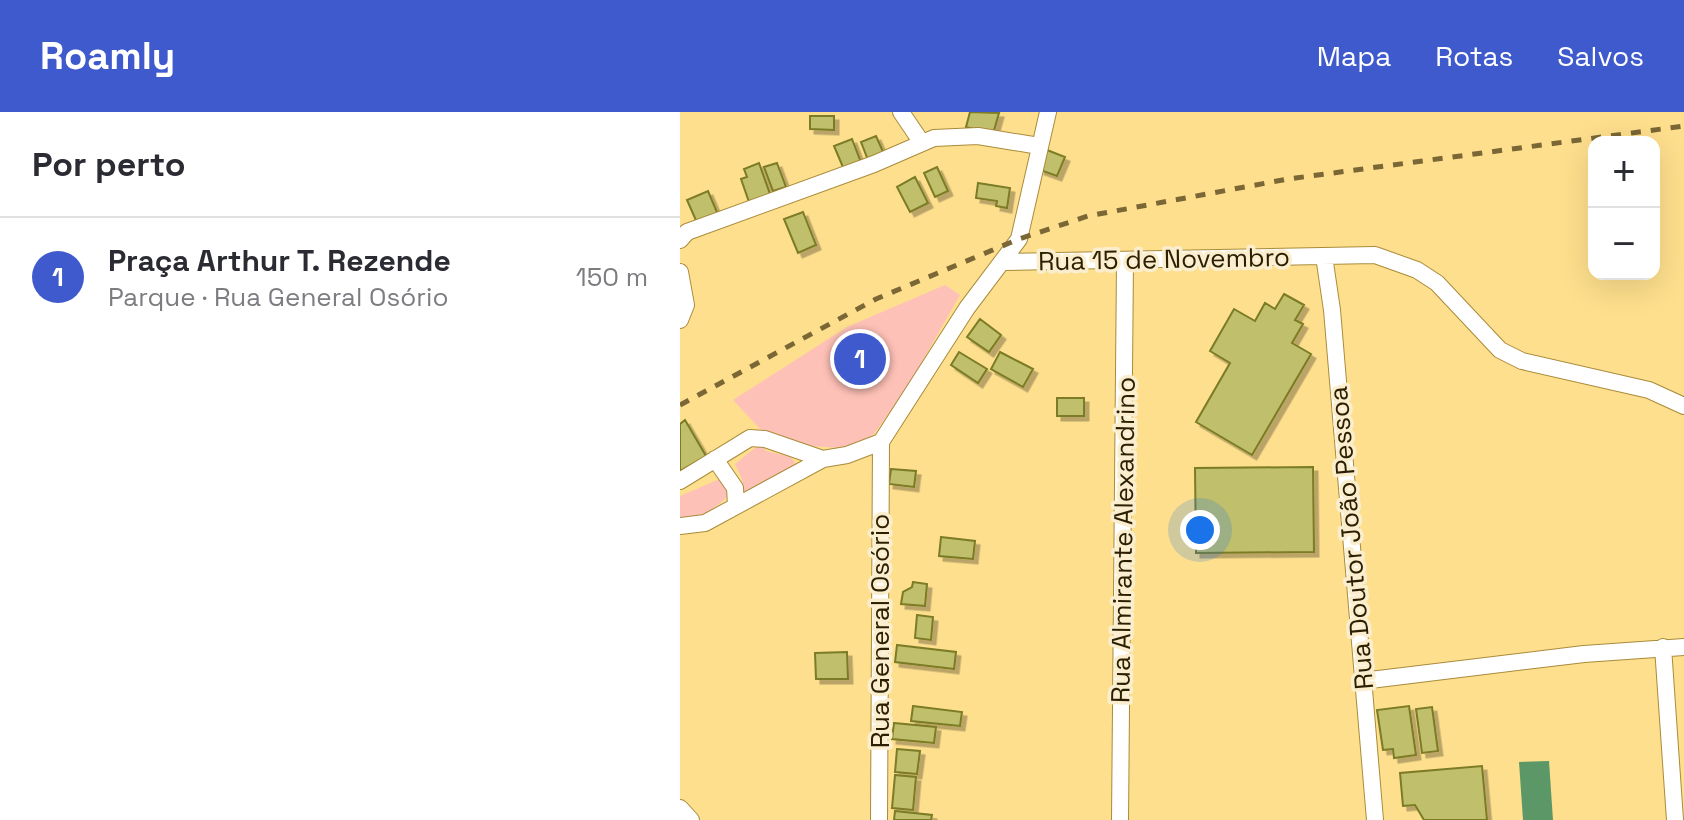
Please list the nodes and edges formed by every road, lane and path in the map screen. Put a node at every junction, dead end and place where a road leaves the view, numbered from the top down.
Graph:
1 (901, 112) edge
2 (1048, 112) edge
3 (922, 143) junction
4 (1039, 146) junction
5 (680, 240) edge
6 (1324, 256) junction
7 (1125, 261) junction
8 (1004, 262) junction
9 (680, 272) edge
10 (680, 320) edge
11 (1684, 406) edge
12 (881, 442) junction
13 (715, 459) junction
14 (823, 459) junction
15 (680, 481) edge
16 (736, 505) junction
17 (680, 526) edge
18 (1663, 647) junction
19 (1684, 647) edge
20 (1362, 681) junction
21 (680, 808) edge
22 (691, 820) edge
23 (879, 820) edge
24 (1120, 820) edge
25 (1375, 820) edge
26 (1675, 820) edge

1 - 3 street
2 - 4 street
3 - 4 street
3 - 5 street
4 - 8 street
6 - 7 street, Rua 15 de Novembro
6 - 11 street, Rua 15 de Novembro
6 - 20 street, Rua Doutor João Pessoa
7 - 8 street, Rua 15 de Novembro
7 - 24 street, Rua Almirante Alexandrino
8 - 12 street
9 - 10 street
12 - 14 street
12 - 23 street, Rua General Osório
13 - 14 street
13 - 15 street
13 - 16 street
14 - 16 street
16 - 17 street
18 - 19 street
18 - 20 street
18 - 26 street
20 - 25 street, Rua Doutor João Pessoa
21 - 22 street

